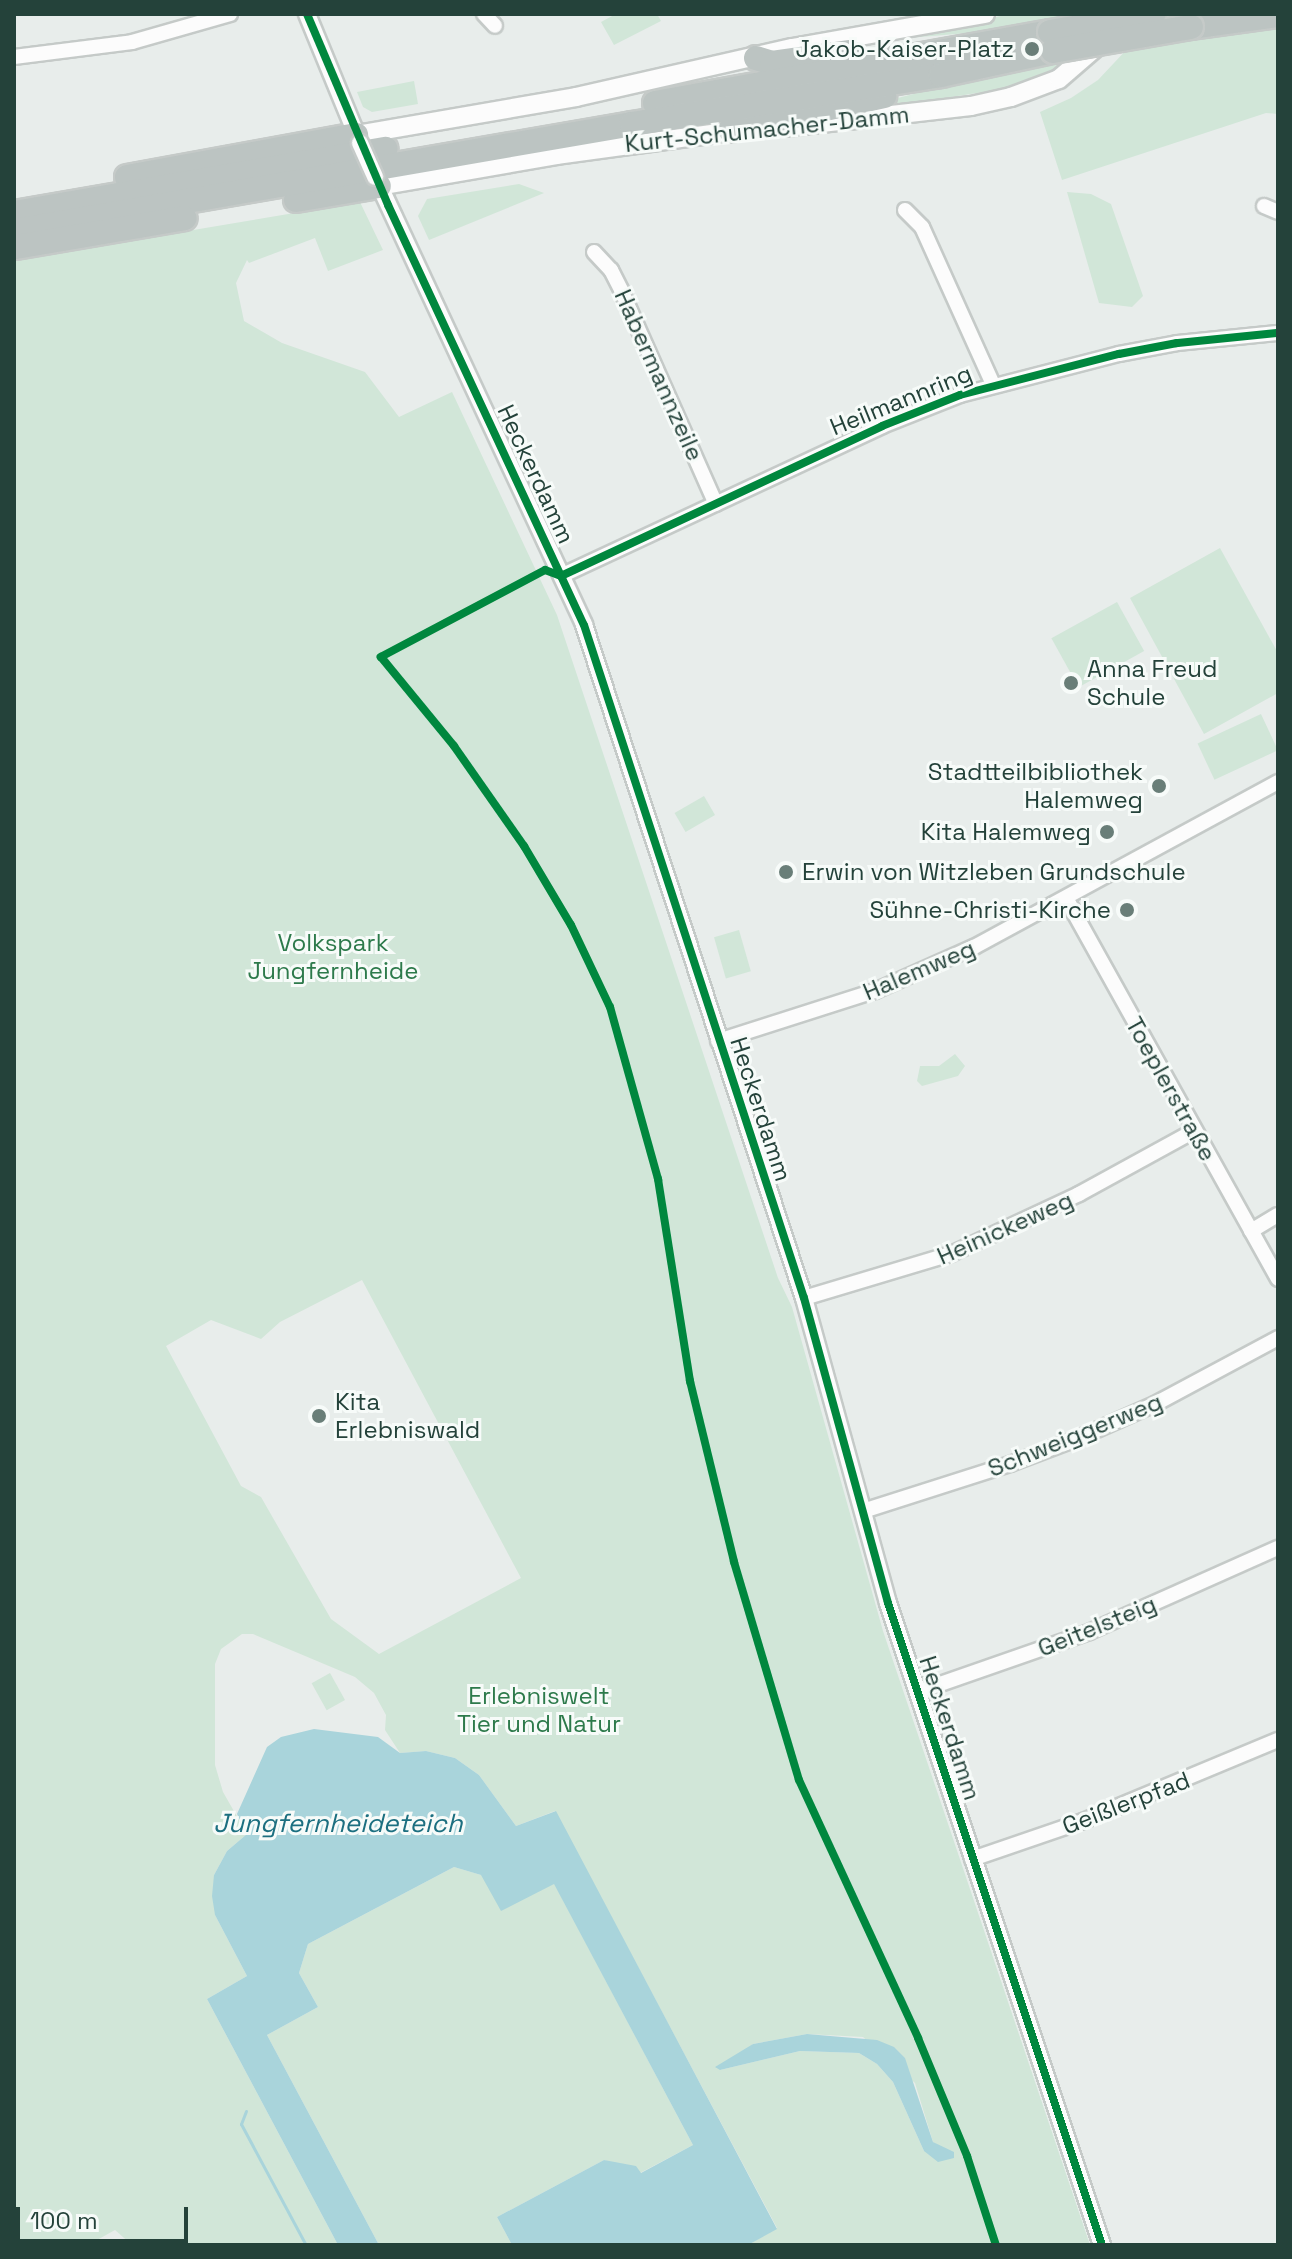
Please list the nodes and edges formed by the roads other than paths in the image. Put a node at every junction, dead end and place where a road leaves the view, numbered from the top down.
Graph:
1 (230, 14) edge
2 (307, 14) edge
3 (484, 14) edge
4 (985, 14) edge
5 (1128, 14) edge
6 (1153, 14) edge
7 (1278, 15) edge
8 (495, 26) dead end
9 (1043, 48) junction
10 (922, 53) junction
11 (14, 57) edge
12 (756, 58) junction
13 (941, 75) junction
14 (730, 130) junction
15 (358, 139) junction
16 (377, 182) junction
17 (14, 197) edge
18 (1264, 206) dead end
19 (905, 210) dead end
20 (1278, 212) edge
21 (14, 213) edge
22 (14, 231) edge
23 (14, 247) edge
24 (594, 252) dead end
25 (1278, 333) edge
26 (993, 384) junction
27 (716, 504) junction
28 (561, 576) junction
29 (1278, 782) edge
30 (1066, 898) junction
31 (718, 1041) junction
32 (1194, 1131) junction
33 (1278, 1215) edge
34 (1251, 1231) junction
35 (1278, 1279) edge
36 (804, 1298) junction
37 (1278, 1338) edge
38 (863, 1511) junction
39 (1277, 1554) edge
40 (917, 1692) junction
41 (1278, 1740) edge
42 (972, 1859) junction
43 (1102, 2245) edge

1 - 11 street
2 - 15 street, Heckerdamm
3 - 8 street
4 - 12 main road
5 - 14 main road, Kurt-Schumacher-Damm
6 - 9 highway, bridge
7 - 9 highway, bridge
9 - 10 highway
9 - 13 highway
10 - 12 highway
10 - 21 highway
12 - 15 main road
13 - 14 highway
13 - 22 highway
14 - 16 main road, Kurt-Schumacher-Damm
15 - 16 street, Heckerdamm, bridge
15 - 17 highway
16 - 23 highway
16 - 28 street, Heckerdamm
18 - 20 street
19 - 26 street
24 - 27 street, Habermannzeile
25 - 26 street, Heilmannring
26 - 27 street, Heilmannring
27 - 28 street, Heilmannring
28 - 31 street, Heckerdamm
29 - 30 street, Halemweg
30 - 31 street, Halemweg
30 - 32 street, Toeplerstraße
31 - 36 street, Heckerdamm
32 - 34 street, Toeplerstraße
32 - 36 street, Heinickeweg
33 - 34 street
34 - 35 street, Toeplerstraße
36 - 38 street, Heckerdamm
37 - 38 street, Schweiggerweg
38 - 40 street, Heckerdamm
39 - 40 street, Geitelsteig
40 - 42 street, Heckerdamm
41 - 42 street, Geißlerpfad
42 - 43 street, Heckerdamm

